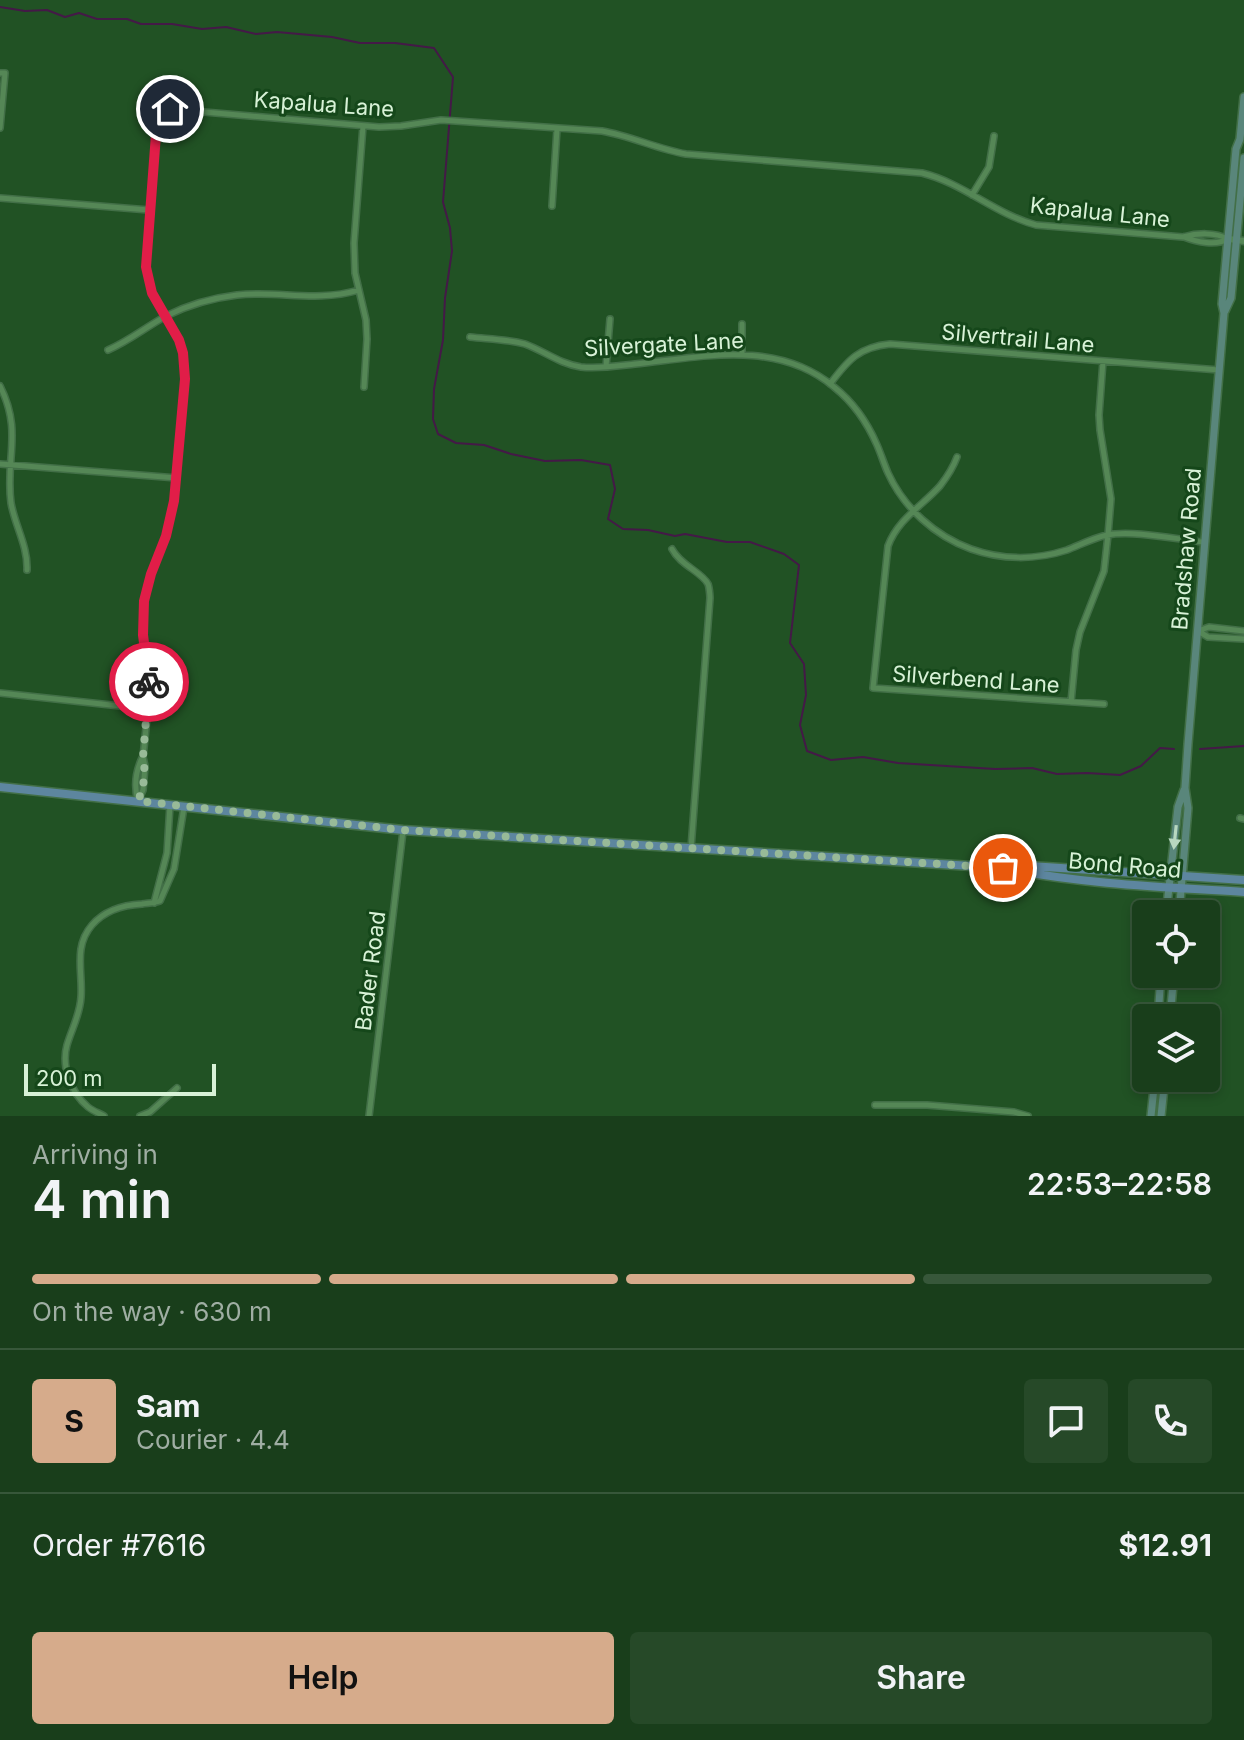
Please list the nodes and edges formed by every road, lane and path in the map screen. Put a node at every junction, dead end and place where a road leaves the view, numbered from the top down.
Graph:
1 (0, 73) edge
2 (1244, 97) edge
3 (363, 125) junction
4 (0, 128) edge
5 (557, 129) junction
6 (994, 136) dead end
7 (1240, 139) junction
8 (1244, 148) edge
9 (1244, 158) edge
10 (972, 195) junction
11 (0, 198) edge
12 (552, 206) dead end
13 (149, 210) junction
14 (1237, 240) edge
15 (359, 290) junction
16 (166, 316) junction
17 (610, 319) dead end
18 (742, 324) dead end
19 (470, 337) dead end
20 (108, 350) dead end
21 (742, 354) junction
22 (1103, 361) junction
23 (606, 367) junction
24 (1219, 370) junction
25 (830, 384) junction
26 (0, 386) edge
27 (364, 387) dead end
28 (957, 457) dead end
29 (0, 464) edge
30 (11, 465) junction
31 (177, 478) junction
32 (913, 511) junction
33 (1108, 535) junction
34 (1203, 542) junction
35 (672, 549) dead end
36 (27, 570) dead end
37 (1197, 631) junction
38 (1244, 631) edge
39 (1244, 639) edge
40 (0, 693) edge
41 (1071, 702) junction
42 (1104, 704) dead end
43 (148, 709) junction
44 (0, 787) edge
45 (1185, 788) junction
46 (138, 801) junction
47 (170, 805) junction
48 (184, 807) junction
49 (403, 830) junction
50 (691, 849) junction
51 (1003, 868) junction
52 (1105, 870) junction
53 (1171, 874) junction
54 (1182, 875) junction
55 (1052, 877) junction
56 (1244, 880) edge
57 (1168, 887) junction
58 (1181, 888) junction
59 (1244, 892) edge
60 (1167, 900) edge
61 (1180, 900) edge
62 (154, 903) junction
63 (177, 1088) dead end
64 (1154, 1092) edge
65 (1164, 1092) edge
66 (875, 1105) dead end
67 (104, 1116) edge
68 (140, 1116) edge
69 (369, 1116) edge
70 (1028, 1116) edge
71 (1151, 1116) edge
72 (1161, 1116) edge

1 - 4 street
2 - 7 main road, Bradshaw Road
3 - 5 street, Kapalua Lane
3 - 13 street, Kapalua Lane
3 - 15 street
5 - 10 street, Kapalua Lane
5 - 12 street
6 - 10 street
7 - 8 main road, Bradshaw Road
7 - 14 main road, Bradshaw Road
9 - 14 main road, Bradshaw Road
10 - 14 street, Kapalua Lane
11 - 13 street
13 - 16 street, Kapalua Lane
14 - 24 main road, Bradshaw Road
15 - 16 street
15 - 27 street
16 - 20 street
16 - 31 street, Kapalua Lane
17 - 23 street
18 - 21 street
19 - 23 street, Silvergate Lane
21 - 23 street, Silvergate Lane
21 - 25 street, Silvergate Lane
22 - 24 street, Silvertrail Lane
22 - 25 street, Silvertrail Lane
22 - 33 street, Silverbend Lane
24 - 34 main road, Bradshaw Road
25 - 32 street, Silvergate Lane
26 - 30 street
28 - 32 street
29 - 30 street
30 - 31 street
30 - 36 street
31 - 43 street, Kapalua Lane
32 - 33 street, Silvergate Lane
32 - 41 street, Silverbend Lane
33 - 34 street, Silvergate Lane
33 - 41 street, Silverbend Lane
34 - 37 main road, Bradshaw Road
35 - 50 street
37 - 38 street
37 - 39 street
37 - 45 main road, Bradshaw Road
40 - 43 street
41 - 42 street, Silverbend Lane
43 - 46 street, Kapalua Lane
44 - 46 main road, Bond Road
45 -> 53 main road, Bradshaw Road
45 - 54 main road, Bradshaw Road
46 - 47 main road, Bond Road
47 - 48 main road, Bond Road
47 - 62 street
48 - 49 main road, Bond Road
48 - 62 street
49 - 50 main road, Bond Road
49 - 69 street, Bader Road
50 - 51 main road, Bond Road
51 - 52 main road, Bond Road
51 - 55 main road, Bond Road
52 - 53 main road, Bond Road
52 - 55 main road
53 - 54 main road, Bond Road
53 - 57 main road, Bradshaw Road
54 - 56 main road, Bond Road
54 - 58 main road, Bradshaw Road
55 - 57 main road, Bond Road
57 - 58 main road, Bond Road
57 - 60 main road, Bradshaw Road
58 - 59 main road, Bond Road
58 - 61 main road, Bradshaw Road
62 - 67 street
63 - 68 street
64 - 71 main road
65 - 72 main road
66 - 70 street

